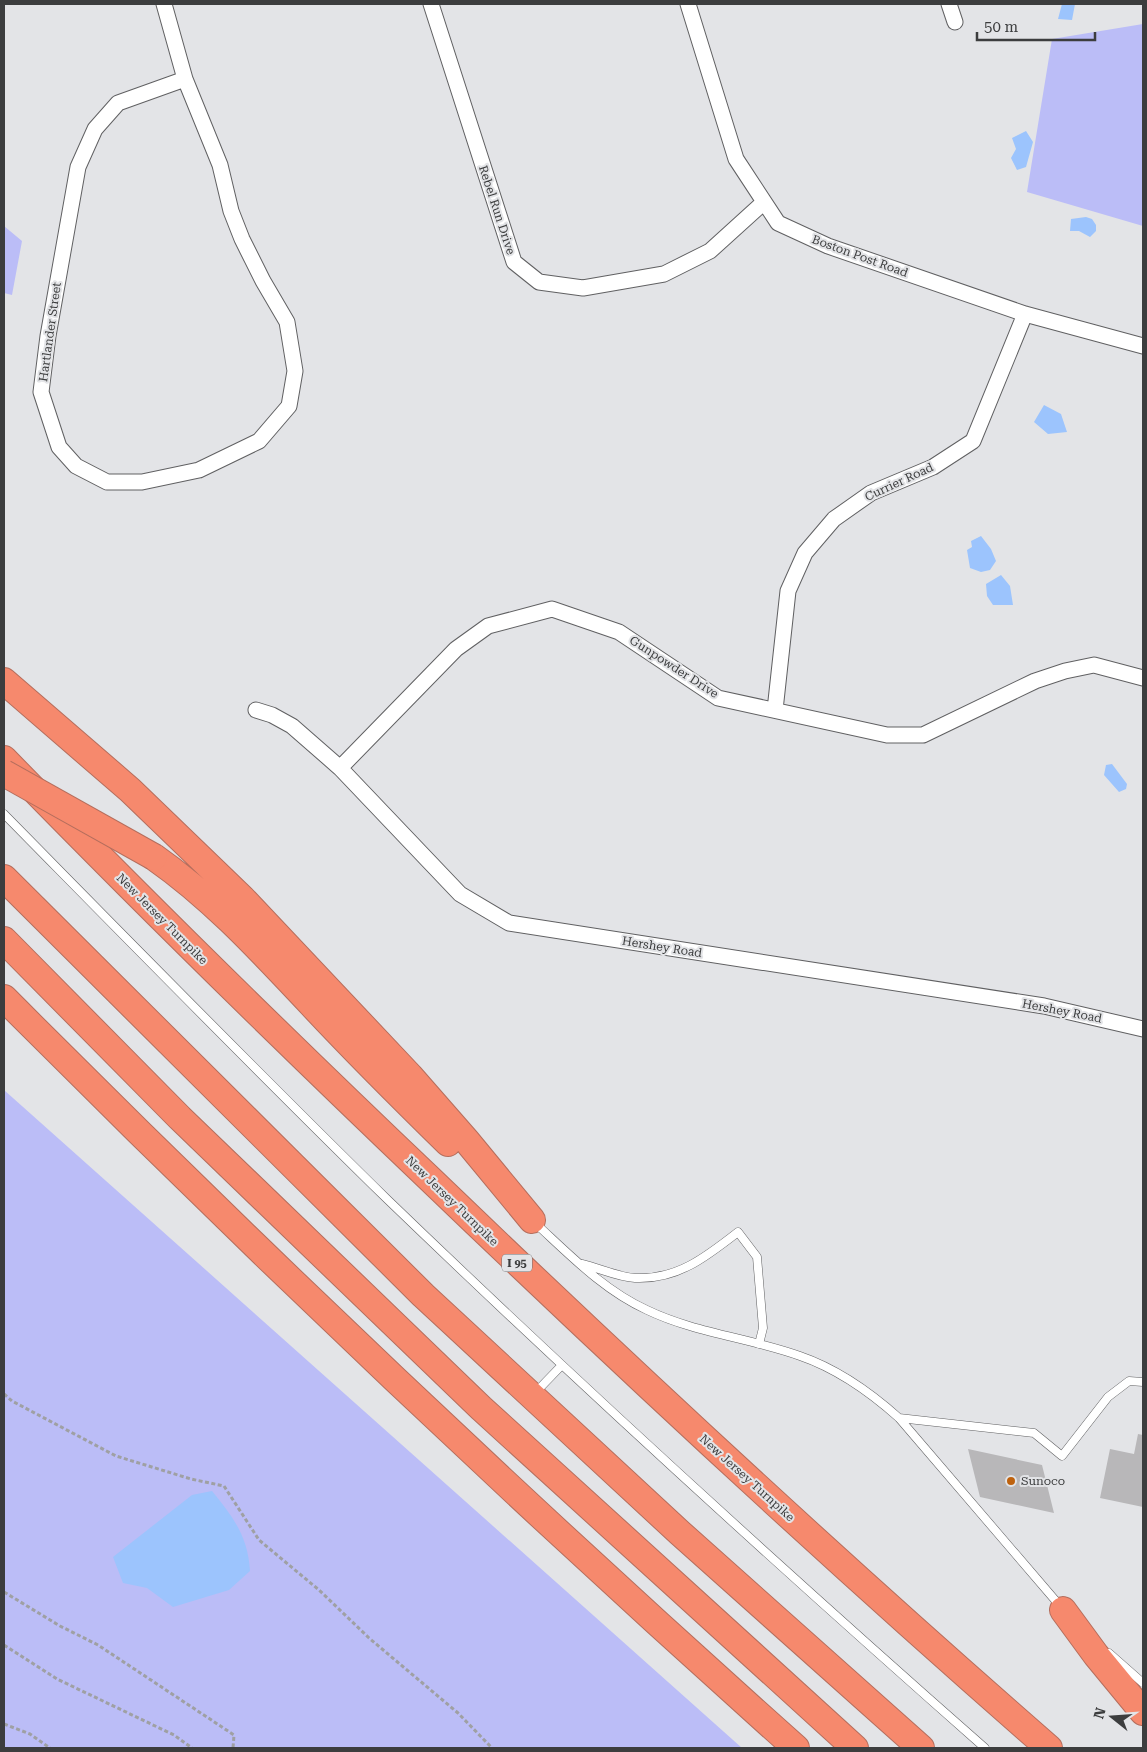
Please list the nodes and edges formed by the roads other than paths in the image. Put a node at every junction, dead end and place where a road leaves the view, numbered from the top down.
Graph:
1 (164, 4) edge
2 (431, 4) edge
3 (688, 4) edge
4 (949, 4) edge
5 (955, 22) dead end
6 (185, 79) junction
7 (764, 202) junction
8 (1025, 314) junction
9 (1143, 346) edge
10 (1143, 678) edge
11 (4, 681) edge
12 (256, 710) dead end
13 (775, 710) junction
14 (4, 759) edge
15 (340, 768) junction
16 (4, 773) edge
17 (4, 814) edge
18 (4, 878) edge
19 (4, 940) edge
20 (4, 998) edge
21 (1143, 1028) edge
22 (532, 1220) junction
23 (580, 1264) junction
24 (760, 1344) junction
25 (562, 1365) junction
26 (1143, 1382) edge
27 (532, 1397) junction
28 (898, 1418) junction
29 (1063, 1610) junction
30 (1096, 1640) dead end
31 (1102, 1646) dead end
32 (1143, 1683) edge
33 (1143, 1712) edge
34 (796, 1748) edge
35 (855, 1748) edge
36 (921, 1748) edge
37 (985, 1748) edge
38 (1049, 1748) edge

1 - 6 street, Hartlander Street
2 - 7 street, Rebel Run Drive
3 - 7 street, Boston Post Road
4 - 5 street
6 - 6 street, Hartlander Street
7 - 8 street, Boston Post Road
8 - 9 street, Boston Post Road
8 - 13 street, Currier Road
10 - 13 street, Gunpowder Drive
11 - 22 highway
12 - 15 street, Hershey Road
13 - 15 street, Gunpowder Drive
14 - 38 highway, New Jersey Turnpike / I 95
15 - 21 street, Hershey Road
16 - 22 highway, bridge
17 - 25 lane
18 - 27 highway
19 - 35 highway
20 - 34 highway
22 - 23 lane
23 - 24 lane
23 - 24 lane
24 - 28 lane
25 - 27 lane
25 - 37 lane
26 - 28 lane
27 - 36 highway
28 - 29 lane
29 - 30 lane
29 - 33 highway
31 - 32 lane

